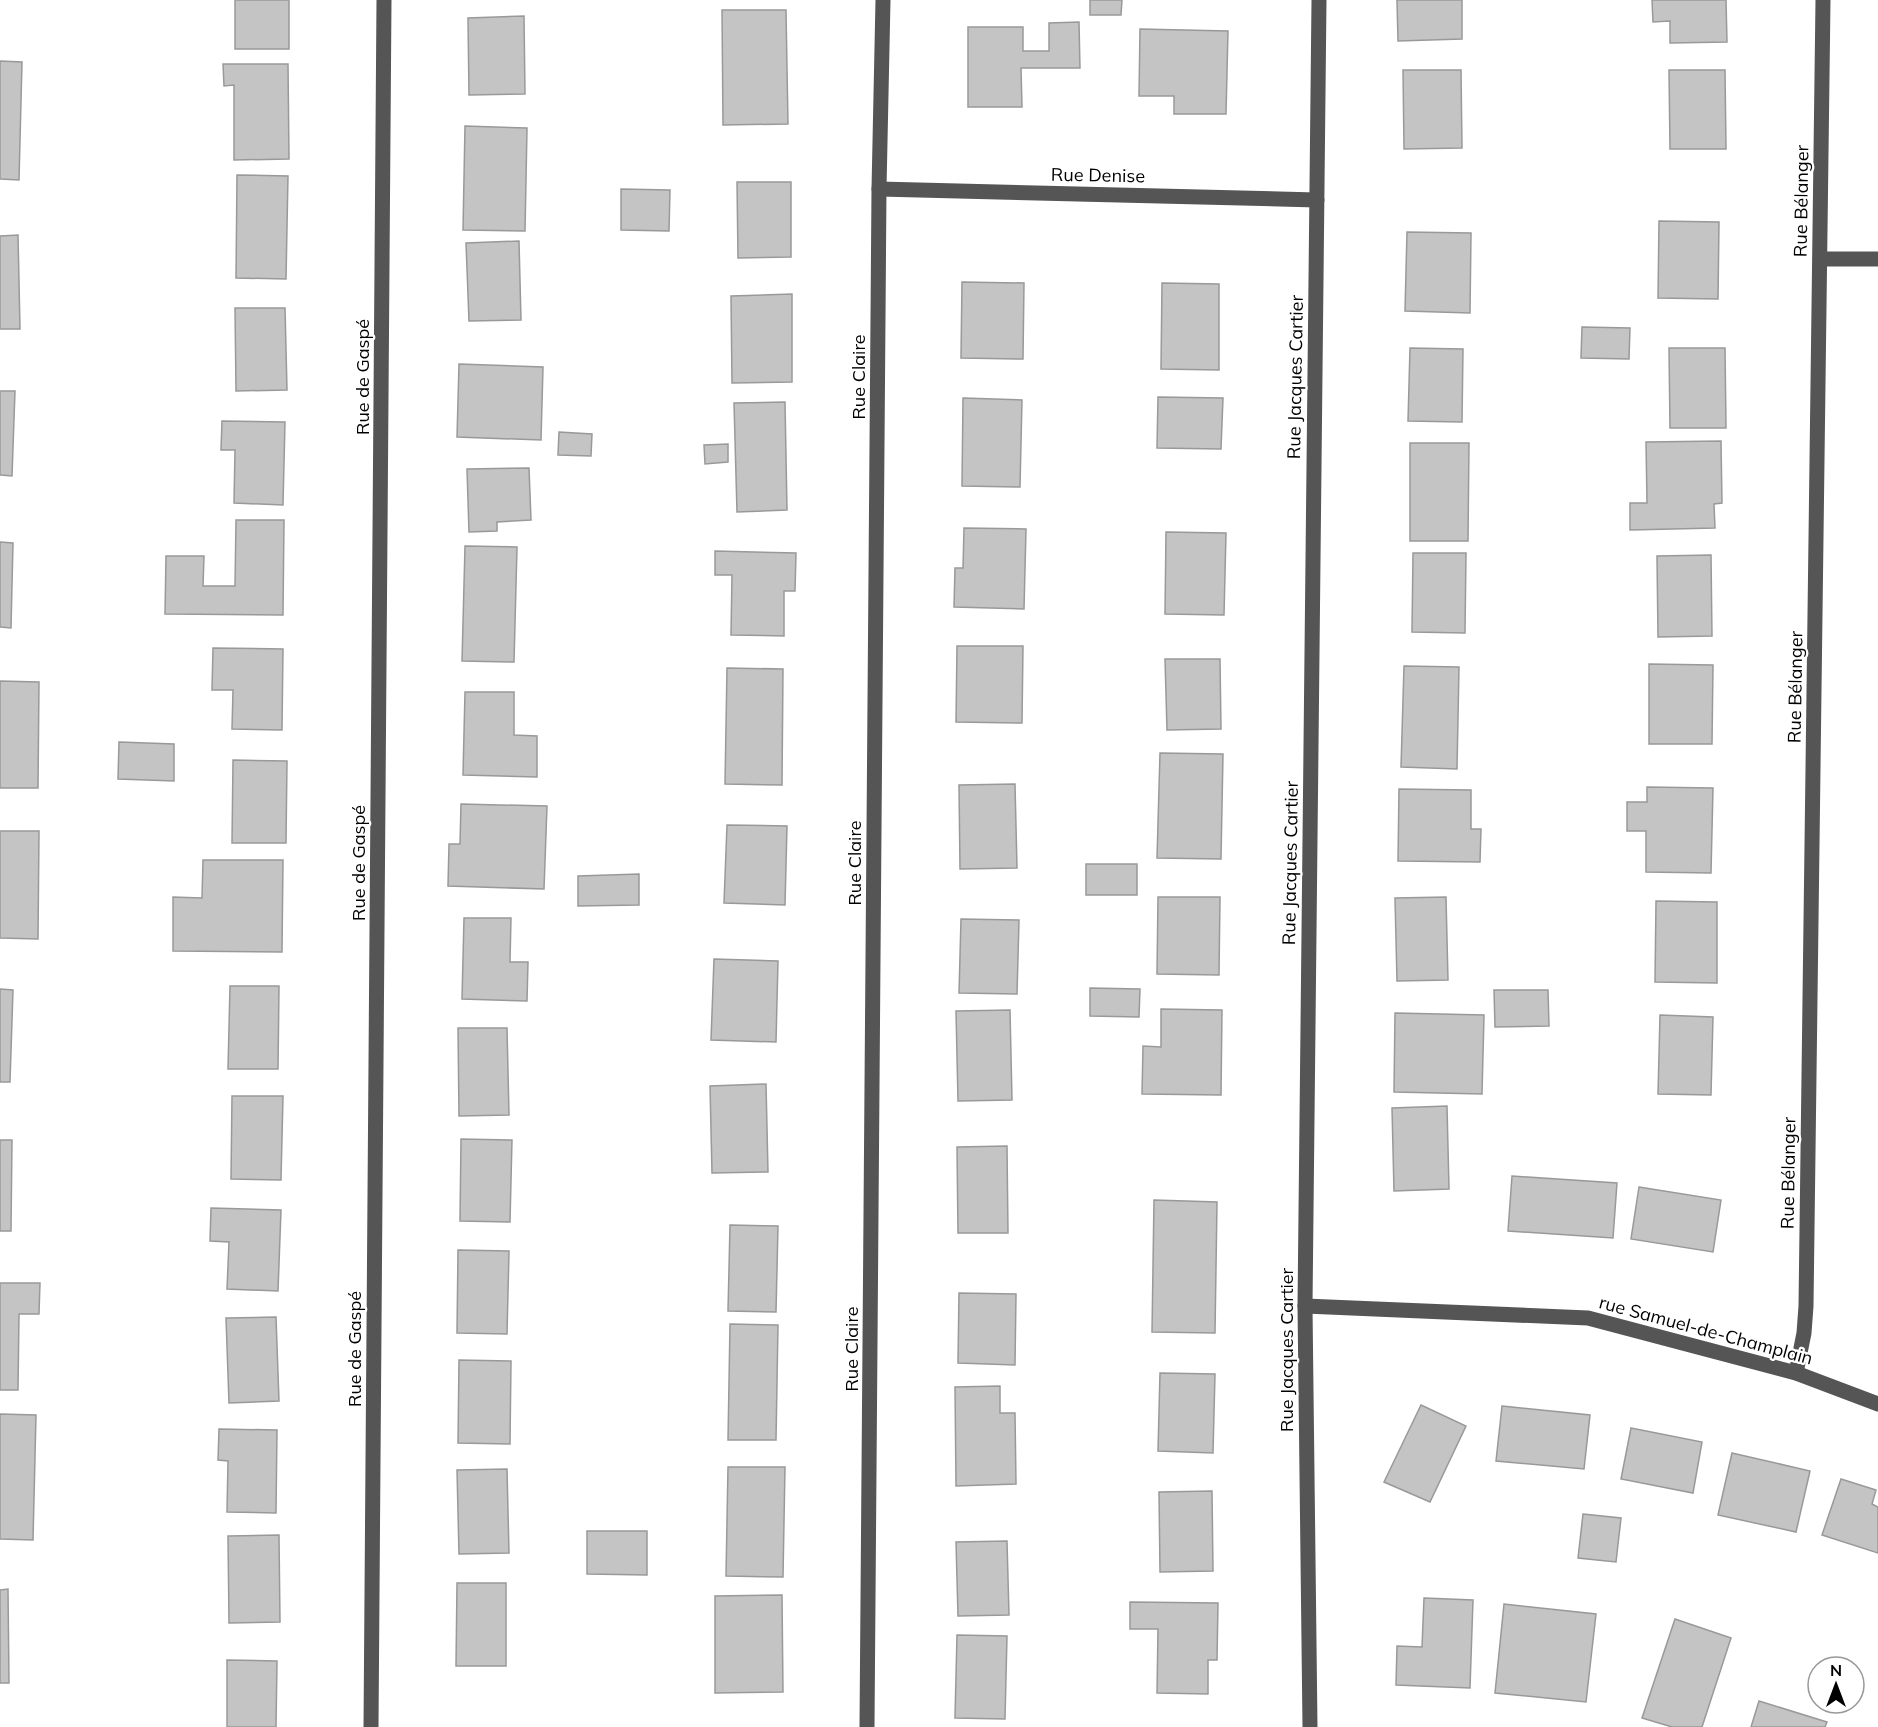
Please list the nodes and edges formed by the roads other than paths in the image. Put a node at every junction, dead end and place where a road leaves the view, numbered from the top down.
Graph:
1 (384, 0) edge
2 (883, 0) edge
3 (1320, 0) edge
4 (1823, 0) edge
5 (879, 189) junction
6 (1317, 200) junction
7 (1820, 259) junction
8 (1878, 259) edge
9 (1305, 1306) junction
10 (1796, 1373) junction
11 (1878, 1404) edge
12 (371, 1727) edge
13 (867, 1727) edge
14 (1310, 1727) edge

1 - 12 street, Rue de Gaspé
2 - 5 street, Rue Claire
3 - 6 street, Rue Jacques Cartier
4 - 7 street, Rue Bélanger
5 - 6 street, Rue Denise
5 - 13 street, Rue Claire
6 - 9 street, Rue Jacques Cartier
7 - 8 street
7 - 10 street, Rue Bélanger
9 - 10 street, rue Samuel-de-Champlain
9 - 14 street, Rue Jacques Cartier
10 - 11 street, rue Samuel-de-Champlain

